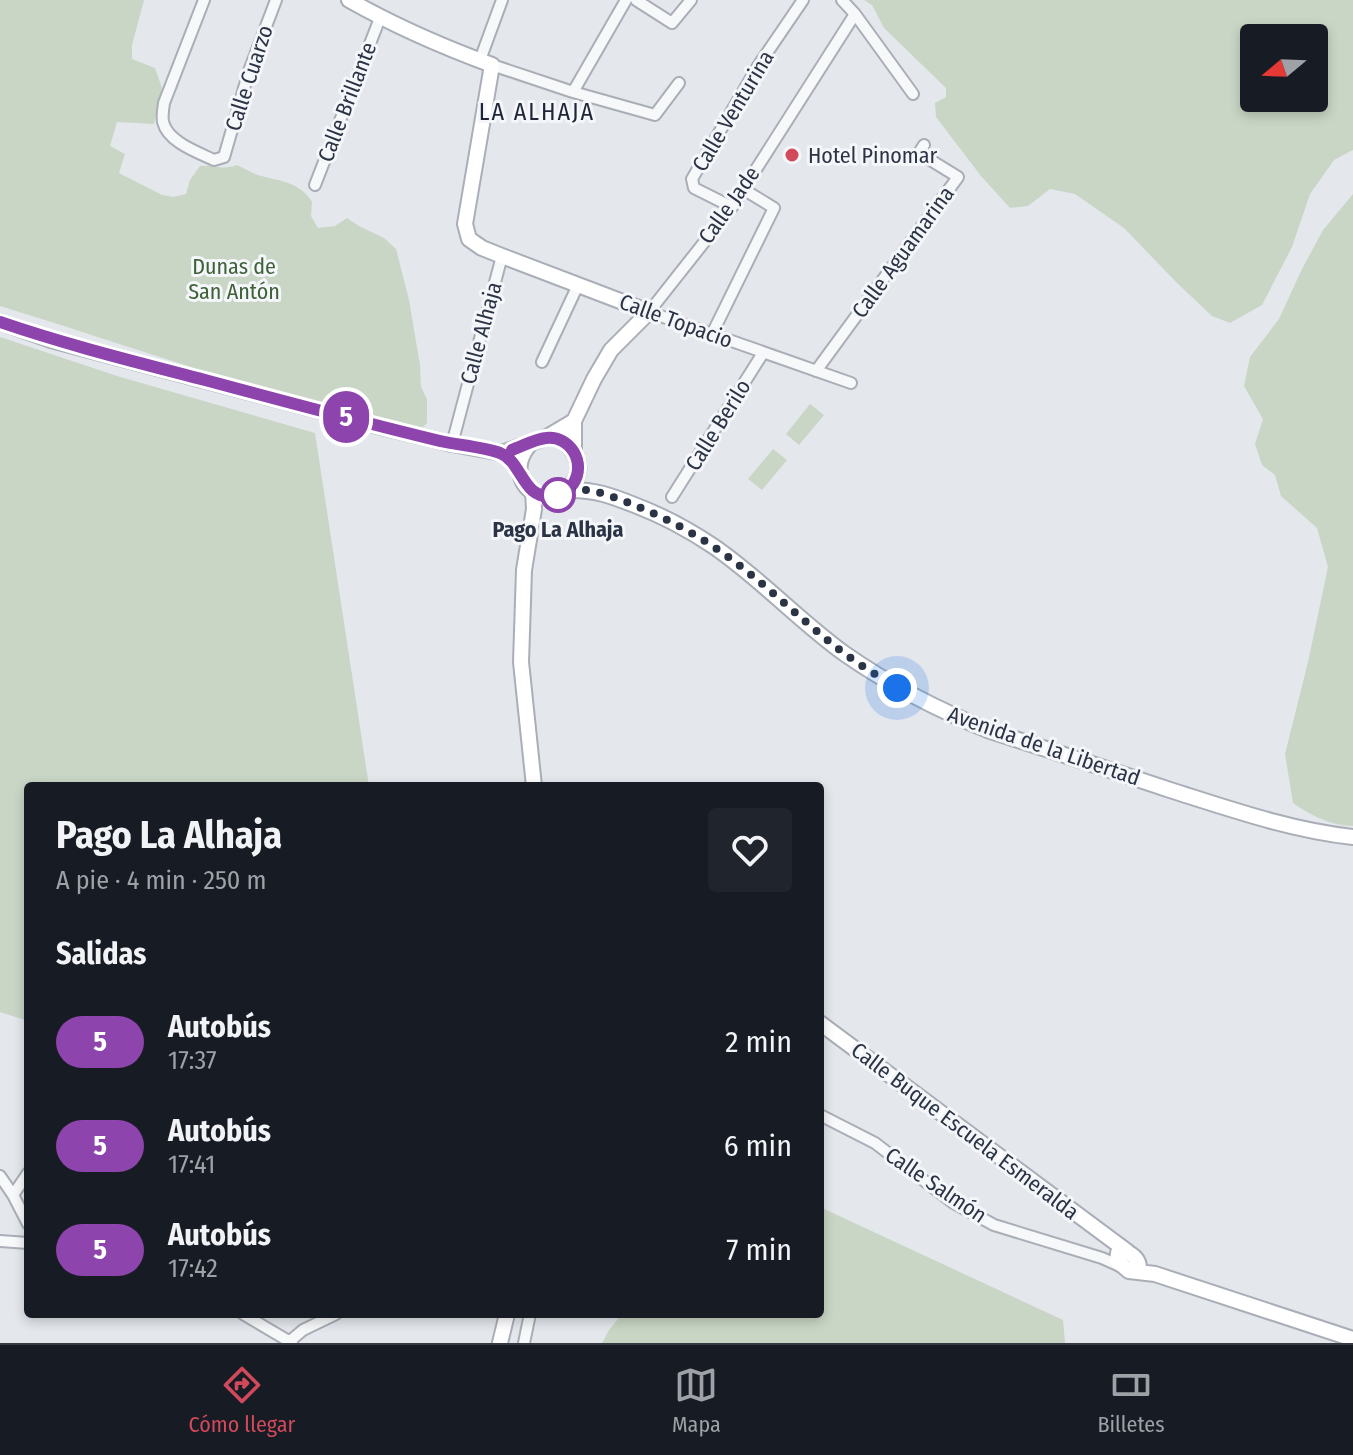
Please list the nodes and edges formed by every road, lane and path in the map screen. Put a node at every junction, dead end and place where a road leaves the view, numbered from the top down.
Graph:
1 (204, 0) edge
2 (276, 0) edge
3 (349, 0) edge
4 (502, 0) edge
5 (626, 0) edge
6 (636, 0) edge
7 (691, 0) edge
8 (803, 0) edge
9 (842, 0) edge
10 (855, 14) junction
11 (380, 18) junction
12 (486, 63) junction
13 (679, 83) dead end
14 (573, 92) junction
15 (913, 94) dead end
16 (924, 145) dead end
17 (315, 185) dead end
18 (743, 189) junction
19 (732, 207) junction
20 (502, 256) junction
21 (578, 285) junction
22 (649, 312) junction
23 (0, 322) edge
24 (712, 334) junction
25 (763, 353) junction
26 (542, 362) dead end
27 (816, 371) junction
28 (851, 383) dead end
29 (574, 421) junction
30 (547, 437) junction
31 (452, 444) junction
32 (531, 444) junction
33 (502, 453) junction
34 (576, 457) junction
35 (520, 473) junction
36 (567, 490) junction
37 (602, 492) junction
38 (538, 494) junction
39 (672, 497) dead end
40 (534, 782) edge
41 (1353, 837) edge
42 (824, 1026) edge
43 (824, 1117) edge
44 (0, 1176) edge
45 (24, 1179) edge
46 (13, 1195) junction
47 (24, 1216) edge
48 (0, 1241) edge
49 (24, 1243) edge
50 (1102, 1258) junction
51 (1126, 1259) junction
52 (250, 1318) edge
53 (319, 1318) edge
54 (506, 1318) edge
55 (529, 1318) edge
56 (1353, 1339) edge
57 (291, 1342) edge
58 (500, 1343) edge
59 (524, 1343) edge

1 - 2 street, Calle Cuarzo
3 - 11 street
4 - 12 street
5 - 14 street
6 - 7 street
8 - 19 street, Calle Venturina
9 - 10 street
10 - 15 street
10 - 18 street, Calle Jade
11 - 12 street
11 - 17 street, Calle Brillante
12 - 14 street
12 - 20 street, Calle Alhaja
13 - 14 street
16 - 27 street, Calle Aguamarina
18 - 19 street, Calle Jade
18 - 24 street
19 - 22 street, Calle Jade
20 - 21 street, Calle Topacio
20 - 31 street, Calle Alhaja
21 - 22 street, Calle Topacio
21 - 26 street
22 - 24 street, Calle Topacio
22 - 29 street
23 - 31 street
24 - 25 street, Calle Topacio
25 - 27 street, Calle Topacio
25 - 39 street, Calle Berilo
27 - 28 street, Calle Topacio
29 - 30 street
29 - 34 street
30 - 32 street
30 - 34 street
31 - 33 street
32 - 33 street
32 - 35 street
33 - 35 street
34 - 36 street
34 - 37 street, Avenida de la Libertad
35 - 38 street
36 - 37 street, Avenida de la Libertad
36 - 38 street
37 - 41 street, Avenida de la Libertad
38 - 40 street
42 - 51 street, Calle Buque Escuela Esmeralda
43 - 50 street, Calle Salmón
44 - 46 street
45 - 46 street
46 - 47 street
48 - 49 street
50 - 51 street
50 - 51 street, Calle Salmón
51 - 56 street, Calle Buque Escuela Esmeralda
52 - 57 street
53 - 57 street
54 - 58 street
55 - 59 street

